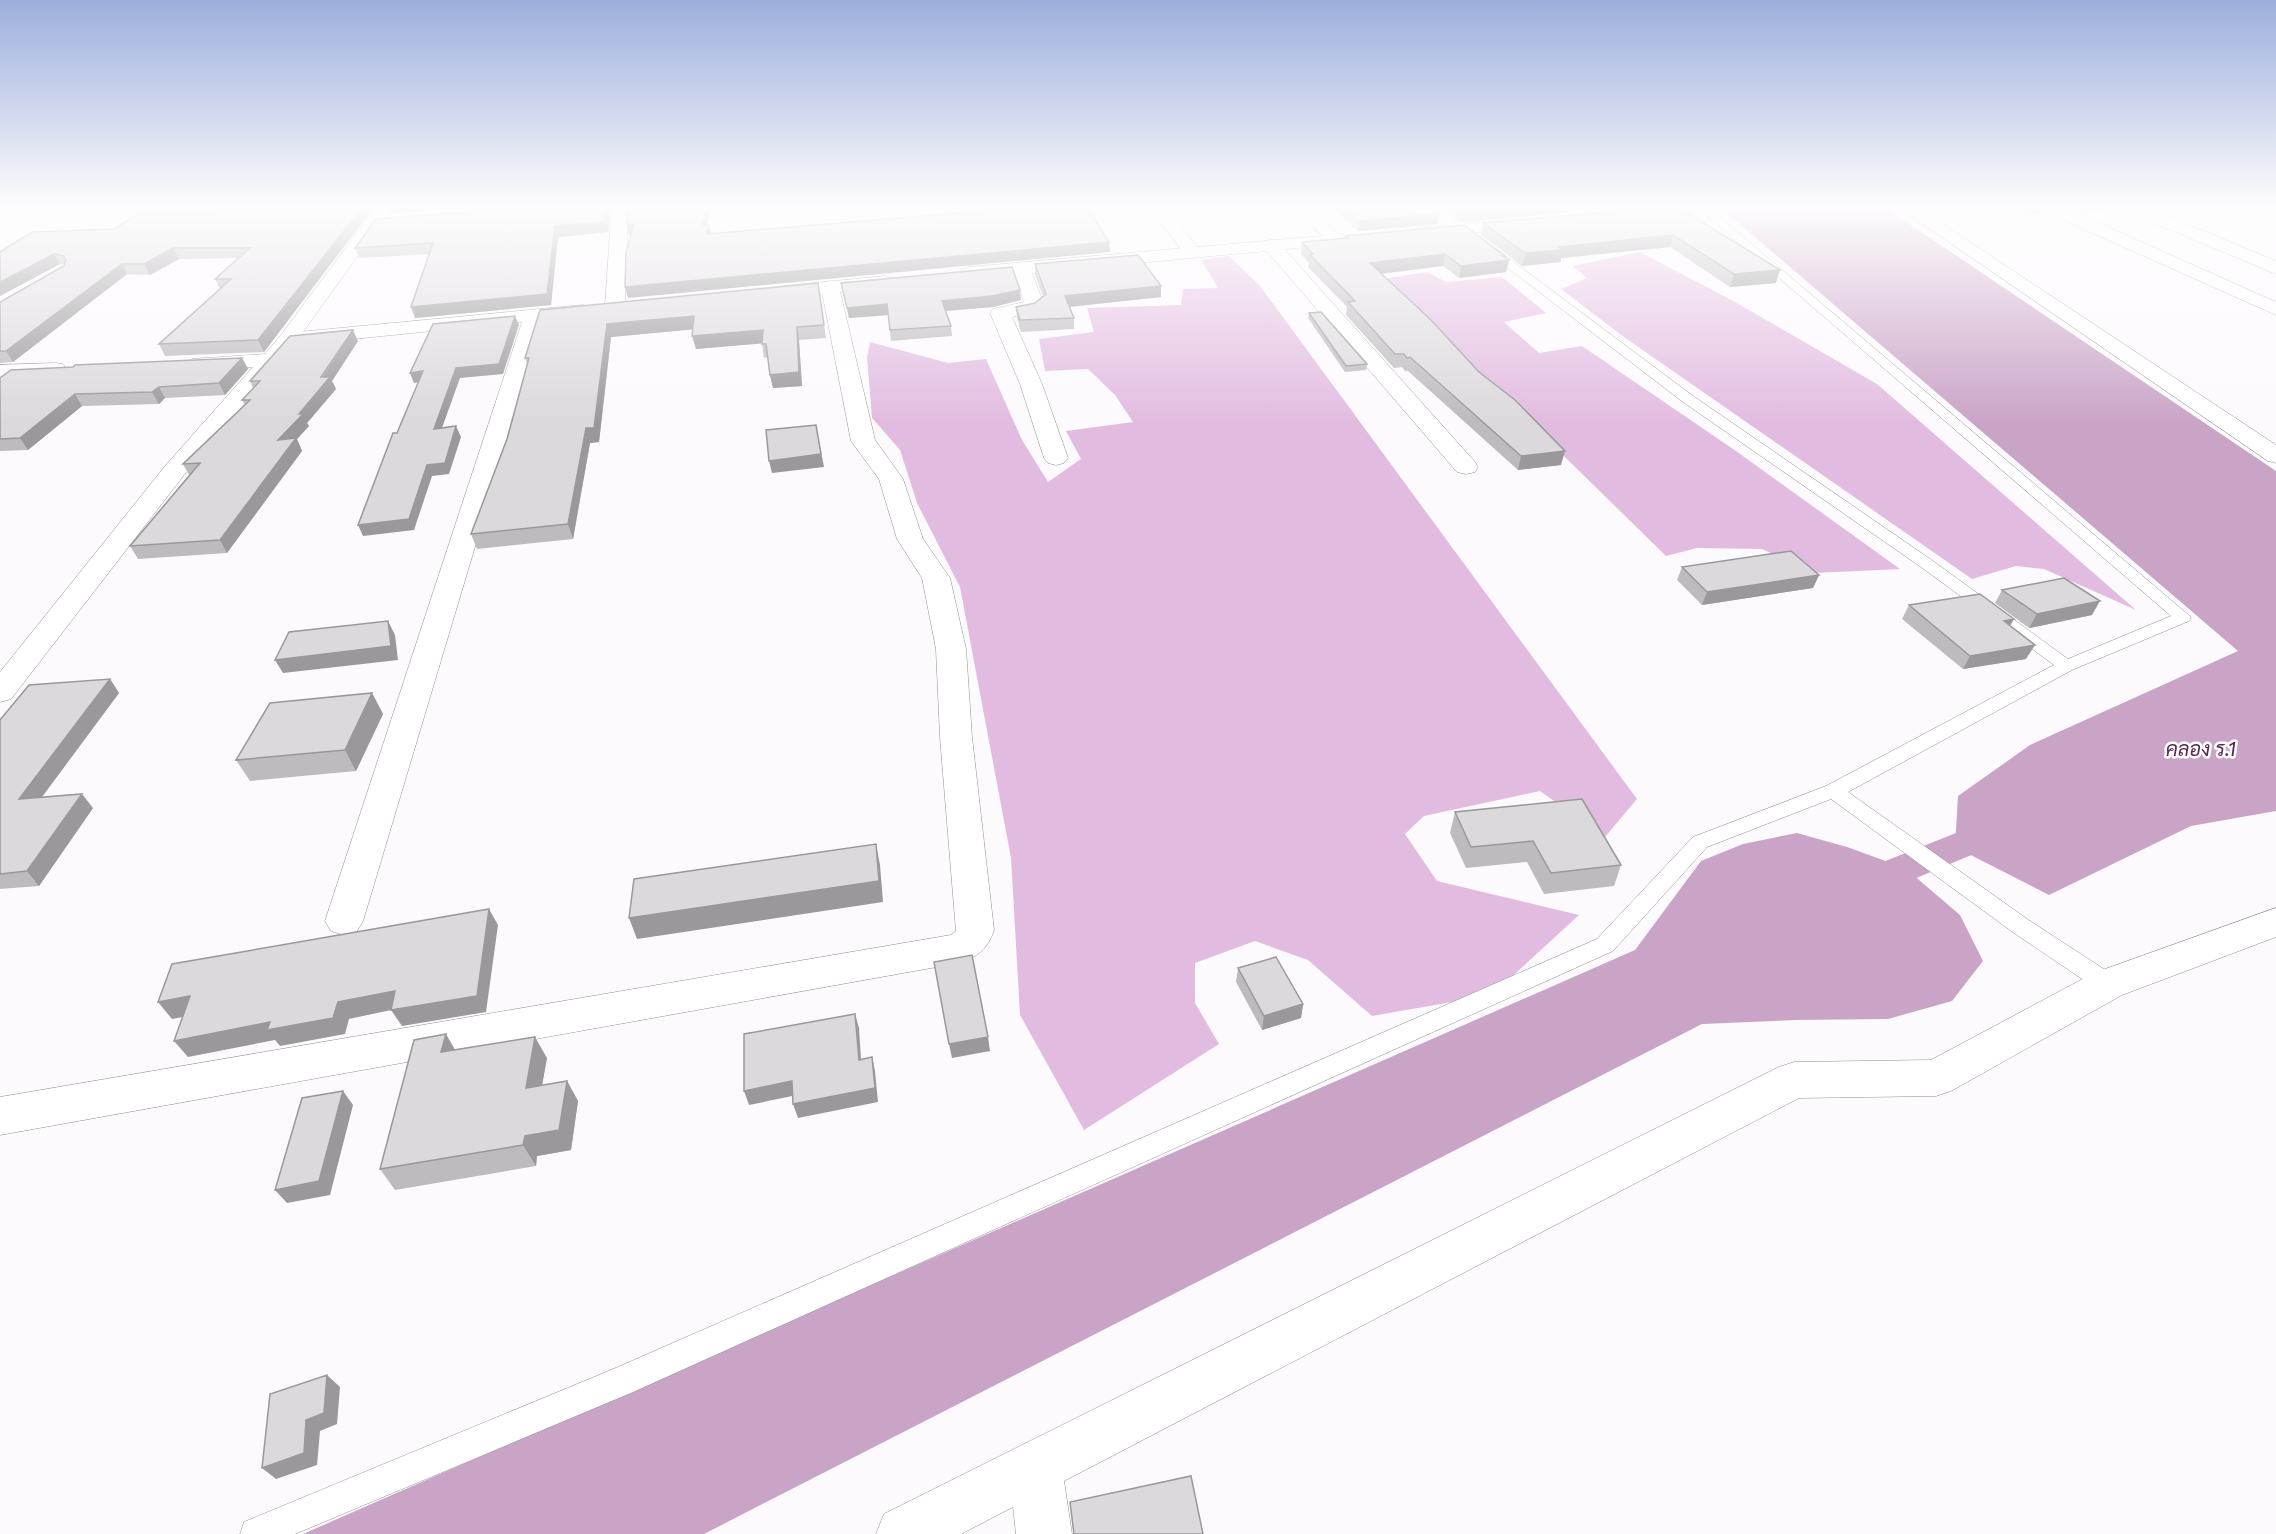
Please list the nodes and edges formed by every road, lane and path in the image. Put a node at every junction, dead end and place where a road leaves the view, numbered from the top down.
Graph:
1 (332, 279) edge
2 (616, 279) edge
3 (1025, 279) edge
4 (1301, 279) edge
5 (1527, 279) edge
6 (1789, 279) edge
7 (2012, 279) edge
8 (2208, 279) edge
9 (902, 280) edge
10 (830, 287) junction
11 (758, 294) edge
12 (639, 306) edge
13 (615, 308) junction
14 (2276, 309) edge
15 (534, 316) junction
16 (288, 339) junction
17 (271, 360) junction
18 (177, 364) edge
19 (71, 368) edge
20 (0, 371) edge
21 (2276, 456) edge
22 (1056, 458) dead end
23 (1466, 467) dead end
24 (2066, 666) junction
25 (0, 692) edge
26 (1833, 791) junction
27 (344, 921) dead end
28 (2276, 922) edge
29 (2108, 984) junction
30 (0, 1116) edge
31 (1035, 1467) junction
32 (256, 1534) edge
33 (904, 1534) edge
34 (1044, 1534) edge

1 - 16 street
2 - 13 street
3 - 22 street
4 - 23 street
5 - 24 lane
6 - 24 lane
7 - 21 street
8 - 14 street
9 - 10 street
10 - 11 street
10 - 30 street
12 - 13 street
13 - 15 street
15 - 16 street
15 - 27 street
16 - 17 street
17 - 18 street
17 - 25 street
19 - 20 street
24 - 26 lane
26 - 29 lane
26 - 32 lane
28 - 29 street
29 - 31 street
31 - 33 street
31 - 34 street

